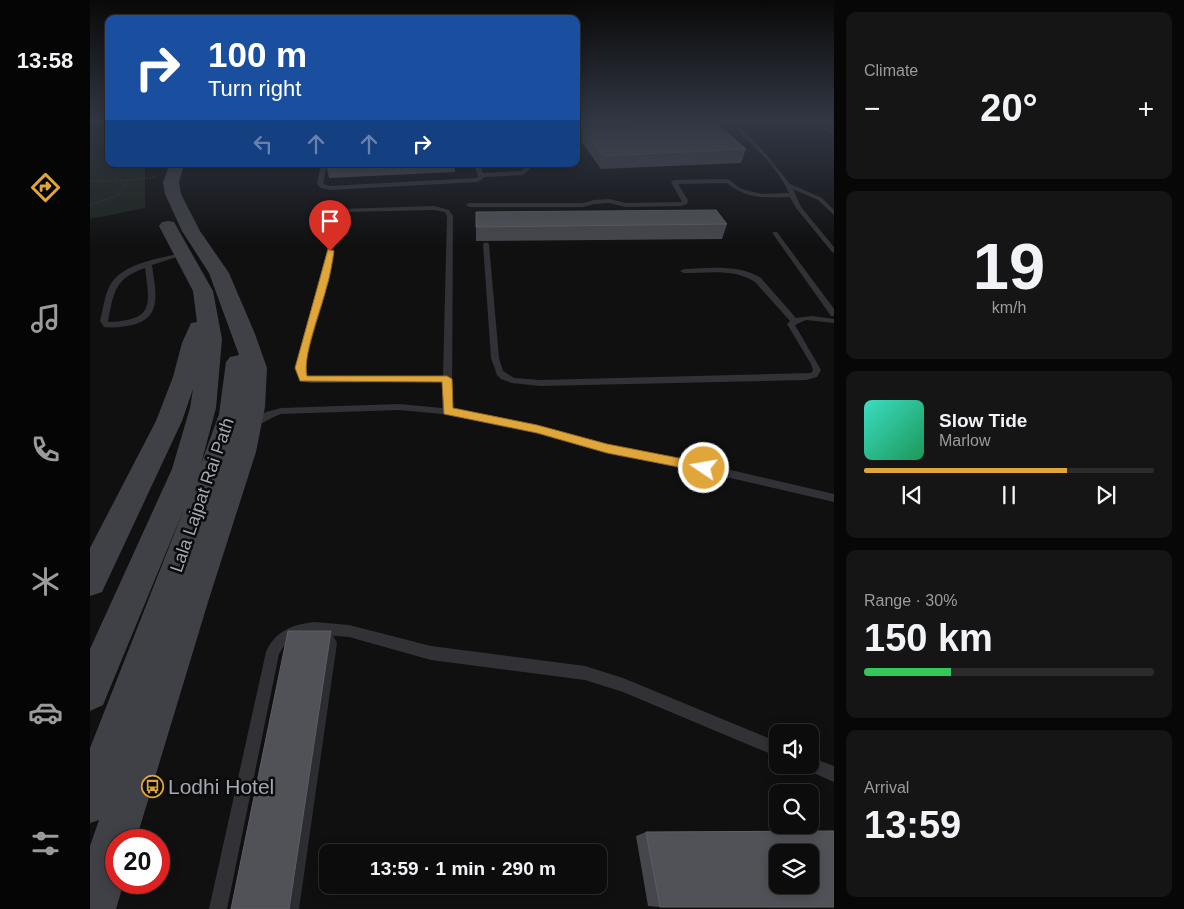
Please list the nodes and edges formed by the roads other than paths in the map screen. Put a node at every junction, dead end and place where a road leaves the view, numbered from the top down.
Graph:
1 (770, 162) edge
2 (176, 167) edge
3 (323, 167) edge
4 (477, 167) edge
5 (526, 167) edge
6 (481, 175) junction
7 (788, 185) junction
8 (158, 190) edge
9 (793, 195) junction
10 (469, 206) dead end
11 (834, 213) edge
12 (775, 233) dead end
13 (486, 244) edge
14 (834, 252) edge
15 (183, 254) junction
16 (148, 265) junction
17 (684, 271) dead end
18 (206, 312) junction
19 (834, 314) edge
20 (795, 321) junction
21 (834, 321) edge
22 (447, 379) junction
23 (447, 411) junction
24 (231, 425) junction
25 (834, 498) edge
26 (91, 579) edge
27 (90, 692) edge
28 (769, 746) edge
29 (819, 768) edge
30 (834, 774) edge
31 (90, 802) edge
32 (92, 909) edge
33 (218, 909) edge

1 - 7 lane
2 - 24 main road
3 - 6 lane
4 - 6 lane
5 - 6 lane
7 - 9 lane
7 - 11 lane
8 - 15 main road, Lala Lajpat Rai Path
9 - 10 lane
9 - 14 lane
12 - 19 lane
13 - 20 lane
15 - 16 lane
15 - 18 main road, Lala Lajpat Rai Path
16 - 16 lane
17 - 20 lane
18 - 24 main road, Lala Lajpat Rai Path
18 - 26 main road
20 - 21 lane
22 - 22 lane
22 - 23 lane
23 - 24 lane
23 - 25 lane
24 - 27 main road, Lala Lajpat Rai Path
24 - 31 main road, Lala Lajpat Rai Path
24 - 32 main road
28 - 33 lane
29 - 30 lane

